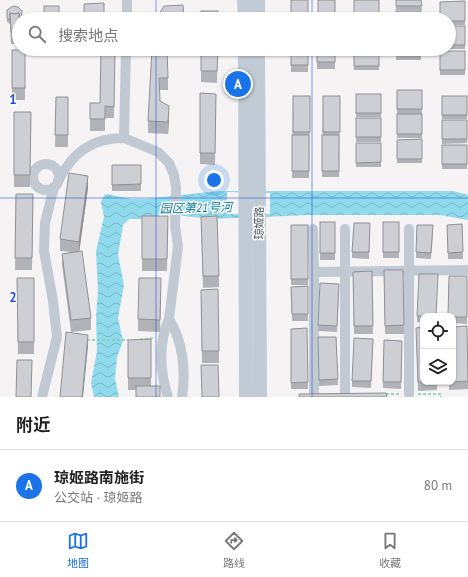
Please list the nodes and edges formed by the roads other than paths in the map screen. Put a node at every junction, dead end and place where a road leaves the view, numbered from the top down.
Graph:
1 (127, 0) edge
2 (244, 0) edge
3 (258, 0) edge
4 (127, 12) edge
5 (244, 12) edge
6 (258, 12) edge
7 (126, 56) edge
8 (245, 56) edge
9 (258, 56) edge
10 (124, 138) junction
11 (252, 180) junction
12 (252, 222) junction
13 (313, 229) dead end
14 (345, 229) dead end
15 (409, 229) dead end
16 (409, 270) junction
17 (468, 270) edge
18 (345, 271) junction
19 (314, 272) junction
20 (169, 319) junction
21 (409, 394) road end
22 (345, 395) edge
23 (42, 397) edge
24 (168, 397) edge
25 (182, 397) edge
26 (246, 397) edge
27 (260, 397) edge
28 (314, 397) edge

1 - 4 street
2 - 5 main road
3 - 6 main road
7 - 10 street
8 - 11 main road, 琼姬路
9 - 11 main road, 琼姬路
10 - 20 street
10 - 23 street
11 - 12 main road, 琼姬路
12 - 26 main road, 琼姬路
12 - 27 main road, 琼姬路
13 - 19 street
14 - 18 street
15 - 16 street
16 - 17 street
16 - 18 street
16 - 21 street
18 - 19 street
18 - 22 street
19 - 28 street
20 - 24 street
20 - 25 street

